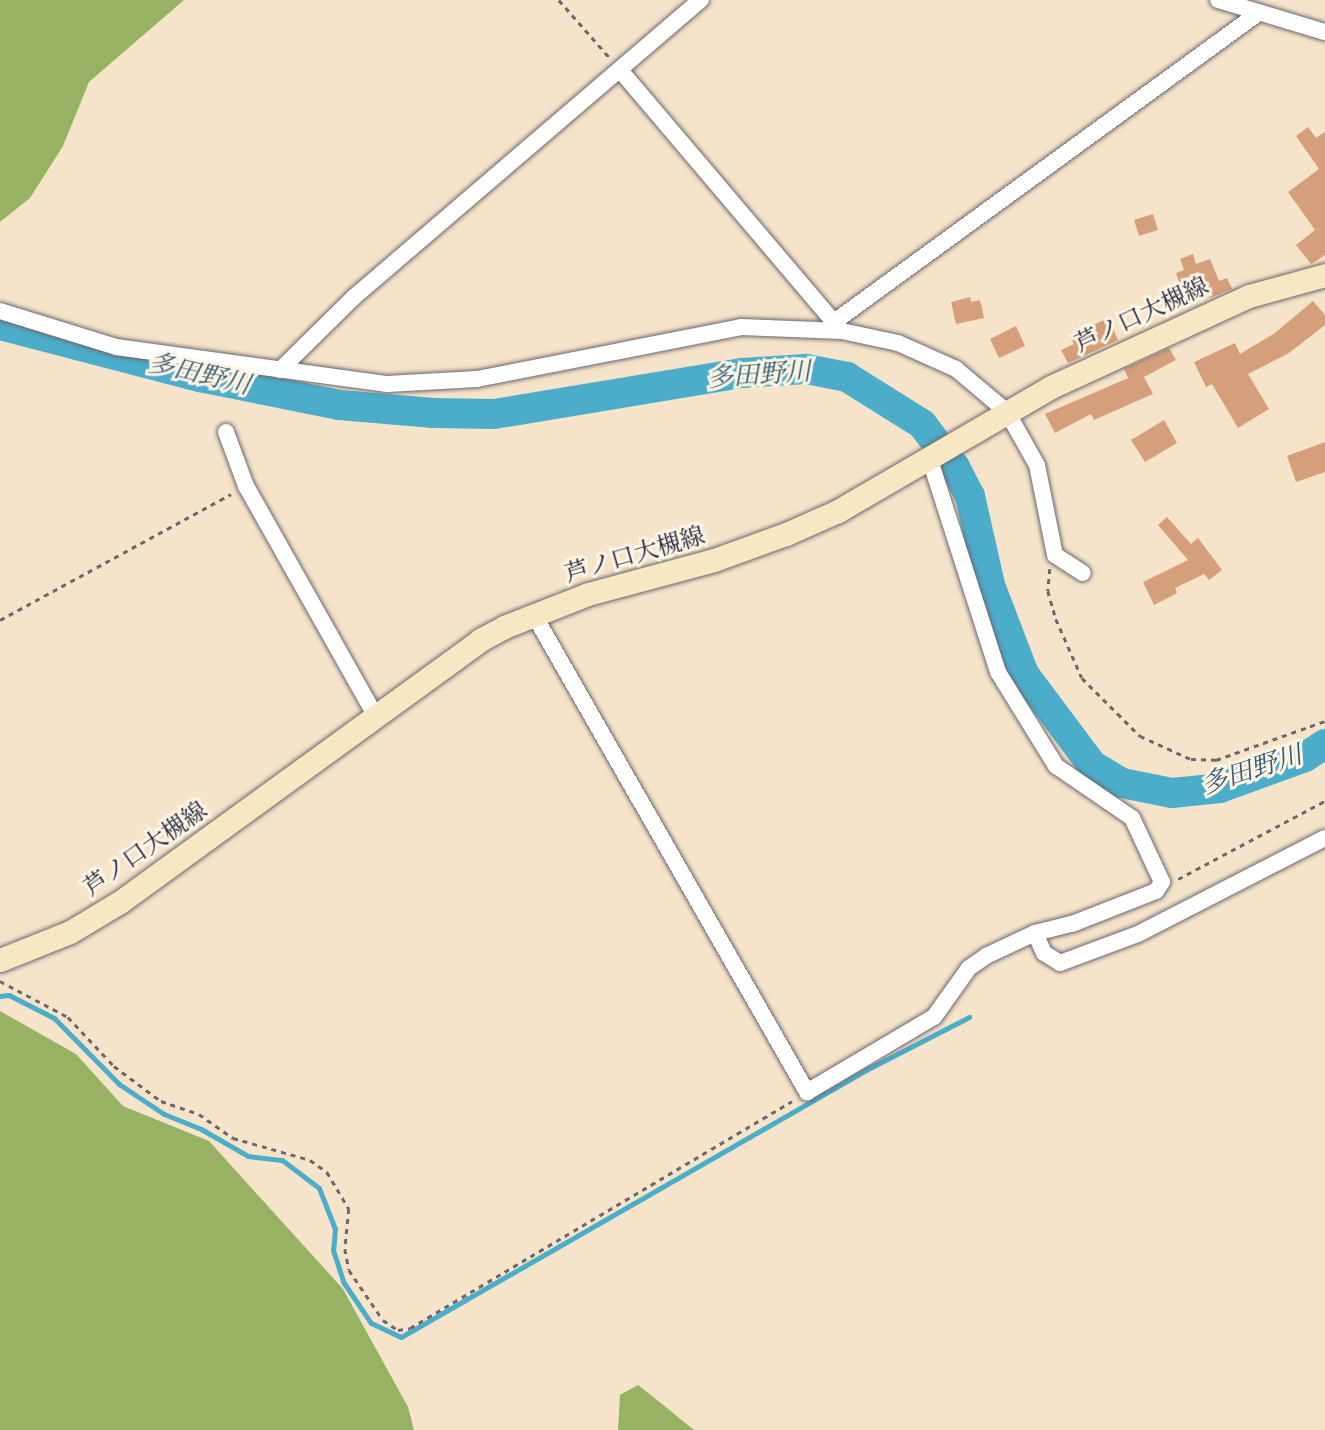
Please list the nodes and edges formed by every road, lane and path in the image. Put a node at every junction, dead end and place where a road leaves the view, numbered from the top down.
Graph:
1 (559, 0) edge
2 (701, 0) edge
3 (1218, 0) edge
4 (1257, 14) junction
5 (1325, 32) edge
6 (620, 70) junction
7 (1325, 275) edge
8 (0, 311) edge
9 (838, 326) junction
10 (280, 370) junction
11 (1007, 412) junction
12 (226, 432) dead end
13 (930, 460) junction
14 (246, 486) junction
15 (1058, 558) junction
16 (1083, 573) dead end
17 (534, 615) junction
18 (0, 620) edge
19 (375, 715) junction
20 (1325, 721) edge
21 (1325, 802) edge
22 (1325, 838) edge
23 (1156, 891) junction
24 (1035, 933) junction
25 (0, 960) edge
26 (0, 981) edge
27 (807, 1092) junction

1 - 6 path
2 - 6 street
3 - 4 street
4 - 5 street
4 - 9 street
6 - 9 street
6 - 10 street
7 - 11 main road, 芦ノ口大槻線
8 - 10 street
9 - 10 street
9 - 11 street
11 - 13 main road, 芦ノ口大槻線
11 - 15 street
12 - 14 street
13 - 17 main road, 芦ノ口大槻線
13 - 23 street
14 - 18 path
14 - 19 street
15 - 16 street
15 - 20 path
17 - 19 main road, 芦ノ口大槻線
17 - 27 street
19 - 25 main road, 芦ノ口大槻線
21 - 23 path
22 - 24 street
23 - 24 street
24 - 27 street
26 - 27 path

